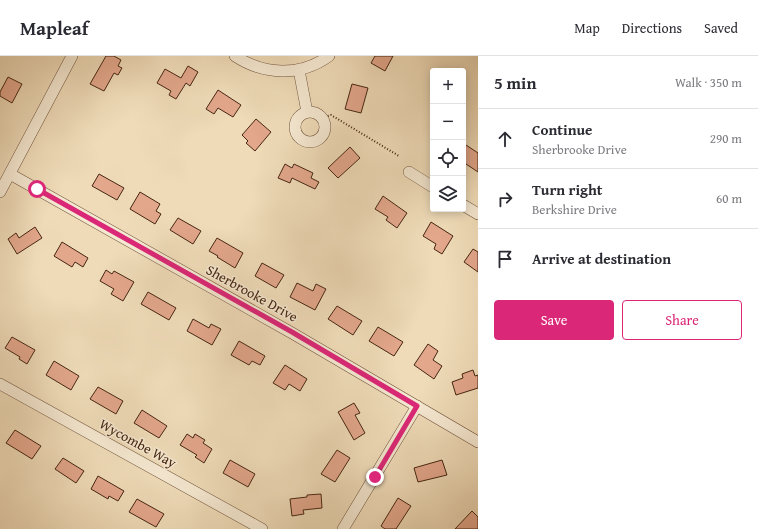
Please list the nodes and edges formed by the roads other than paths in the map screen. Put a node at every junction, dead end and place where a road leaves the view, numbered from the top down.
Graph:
1 (72, 56) edge
2 (235, 56) edge
3 (329, 56) edge
4 (299, 70) junction
5 (307, 112) junction
6 (409, 172) dead end
7 (10, 174) junction
8 (430, 185) edge
9 (0, 192) edge
10 (466, 207) edge
11 (478, 214) edge
12 (0, 384) edge
13 (417, 406) junction
14 (478, 442) edge
15 (262, 529) edge
16 (343, 529) edge

1 - 7 street
2 - 4 street
3 - 4 street
4 - 5 street
5 - 5 street
6 - 8 street
7 - 9 street
7 - 13 street, Sherbrooke Drive
10 - 11 street
12 - 15 street, Wycombe Way
13 - 14 street, Sherbrooke Drive
13 - 16 street

